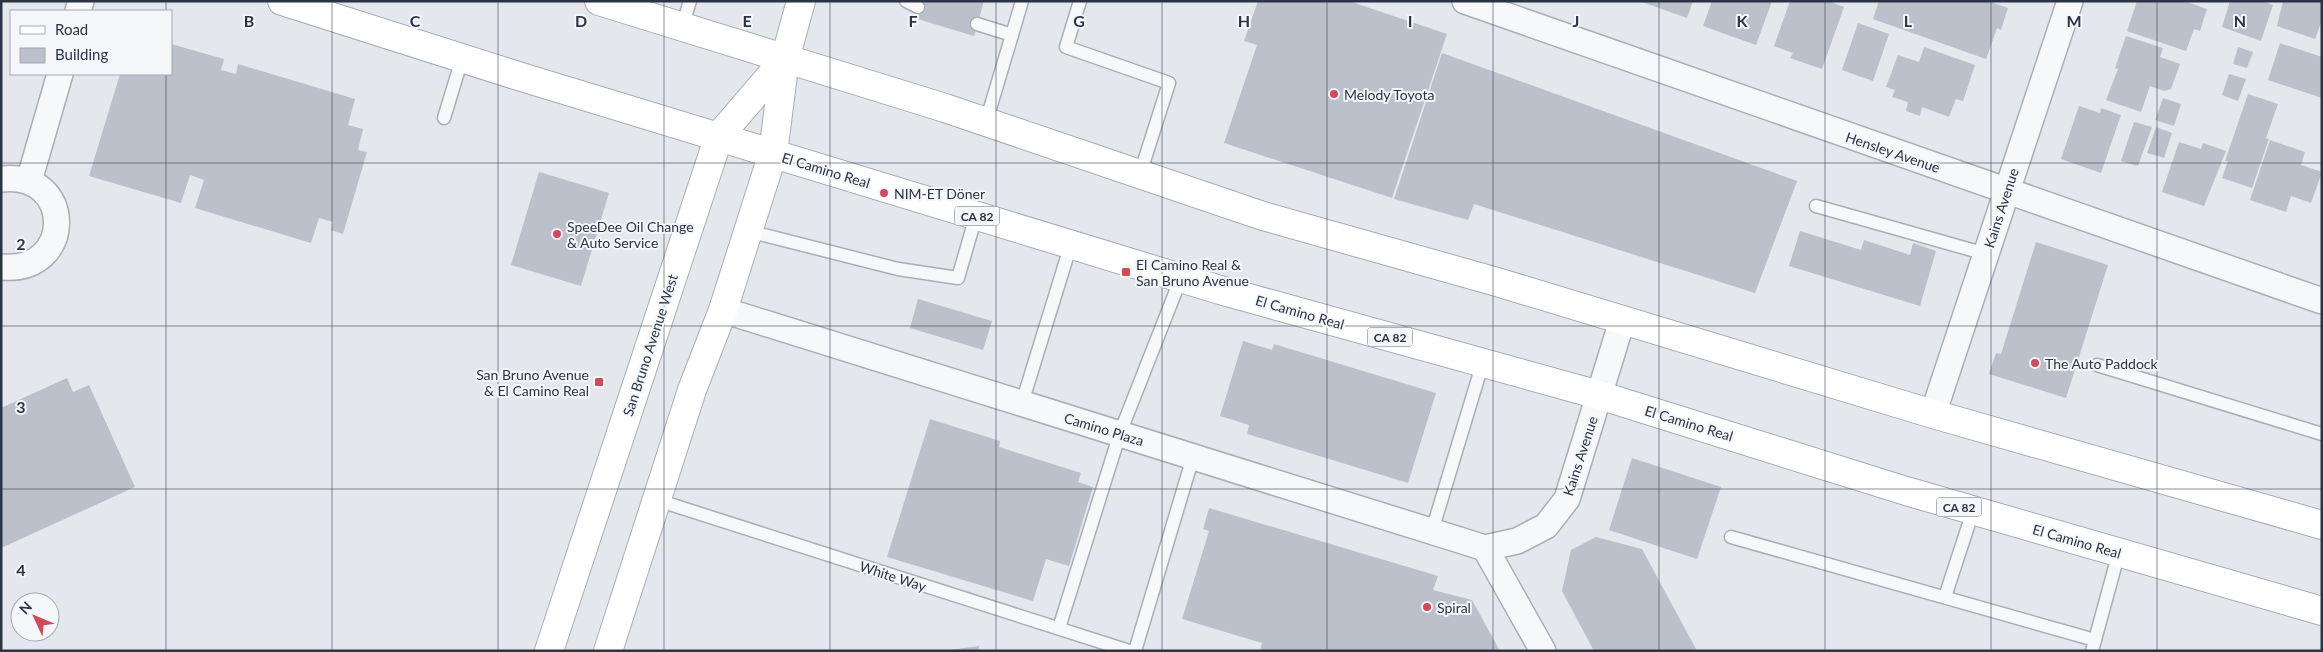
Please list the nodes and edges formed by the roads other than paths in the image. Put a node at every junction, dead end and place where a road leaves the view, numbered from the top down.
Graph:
1 (282, 1) edge
2 (600, 1) edge
3 (690, 1) edge
4 (801, 1) edge
5 (1022, 1) edge
6 (1080, 1) edge
7 (1465, 1) edge
8 (2070, 1) edge
9 (977, 24) dead end
10 (682, 27) junction
11 (1012, 35) junction
12 (462, 58) junction
13 (785, 59) junction
14 (60, 75) edge
15 (444, 118) dead end
16 (986, 122) junction
17 (719, 136) junction
18 (773, 153) junction
19 (1140, 174) junction
20 (1, 179) edge
21 (29, 181) junction
22 (2006, 192) junction
23 (1816, 206) dead end
24 (976, 216) junction
25 (748, 231) junction
26 (1071, 244) junction
27 (1986, 254) junction
28 (1, 267) edge
29 (1182, 278) junction
30 (2322, 301) edge
31 (723, 310) junction
32 (1622, 321) junction
33 (1483, 362) junction
34 (2097, 365) dead end
35 (1599, 395) junction
36 (1022, 403) junction
37 (1933, 414) junction
38 (1120, 433) junction
39 (2322, 434) edge
40 (1193, 457) junction
41 (657, 500) junction
42 (1973, 511) junction
43 (2322, 525) edge
44 (1432, 531) junction
45 (1731, 537) dead end
46 (1485, 548) junction
47 (2119, 552) junction
48 (1945, 598) junction
49 (2322, 611) edge
50 (1059, 628) junction
51 (2094, 645) edge
52 (549, 651) edge
53 (608, 651) edge
54 (1129, 651) edge
55 (1135, 651) edge
56 (1544, 651) edge

1 - 12 main road, El Camino Real / CA 82
2 - 10 main road
3 - 10 lane
4 - 13 main road, San Bruno Avenue West
5 - 11 lane
6 - 19 lane
7 - 22 street, Hensley Avenue
8 - 22 street, Kains Avenue
9 - 11 lane
10 - 13 main road
11 - 16 lane
12 - 15 lane
12 - 17 main road, El Camino Real / CA 82
13 - 16 main road
13 - 17 main road, San Bruno Avenue West
13 - 18 main road, San Bruno Avenue West
14 - 21 street
16 - 19 main road
17 - 18 main road, El Camino Real / CA 82
17 - 52 main road, San Bruno Avenue West
18 - 24 main road, El Camino Real / CA 82
18 - 25 main road, San Bruno Avenue West
19 - 32 main road
20 - 21 street
21 - 28 street
22 - 27 street, Kains Avenue
22 - 30 street, Hensley Avenue
23 - 27 lane
24 - 25 lane
24 - 26 main road, El Camino Real / CA 82
25 - 31 main road, San Bruno Avenue West
26 - 29 main road, El Camino Real / CA 82
26 - 36 lane
27 - 37 street, Kains Avenue
29 - 33 main road, El Camino Real / CA 82
29 - 38 lane
31 - 36 street, Camino Plaza
31 - 41 main road, San Bruno Avenue West
32 - 35 street, Kains Avenue
32 - 37 main road
33 - 35 main road, El Camino Real / CA 82
33 - 44 lane
34 - 39 lane
35 - 42 main road, El Camino Real / CA 82
35 - 46 street, Kains Avenue
36 - 38 street, Camino Plaza
37 - 43 main road
38 - 40 street, Camino Plaza
38 - 50 lane
40 - 44 street, Camino Plaza
40 - 55 lane
41 - 50 lane, White Way
41 - 53 main road, San Bruno Avenue West
42 - 47 main road, El Camino Real / CA 82
42 - 48 lane
44 - 46 street, Camino Plaza
45 - 48 lane
46 - 56 street
47 - 49 main road, El Camino Real / CA 82
47 - 51 lane
48 - 51 lane
50 - 54 lane, White Way

